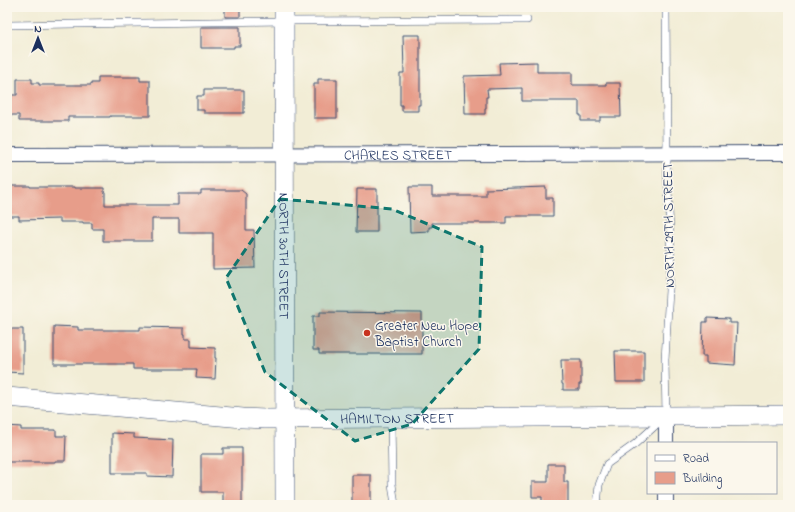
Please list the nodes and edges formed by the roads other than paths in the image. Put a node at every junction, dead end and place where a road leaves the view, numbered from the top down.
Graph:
1 (666, 7) edge
2 (284, 14) edge
3 (527, 20) dead end
4 (7, 25) edge
5 (788, 153) edge
6 (285, 154) junction
7 (667, 154) junction
8 (7, 155) edge
9 (7, 397) edge
10 (788, 415) edge
11 (666, 416) junction
12 (391, 418) junction
13 (285, 419) junction
14 (666, 442) edge
15 (666, 494) edge
16 (285, 505) edge
17 (395, 505) edge
18 (597, 505) edge
19 (666, 505) edge

1 - 7 lane, NORTH 29TH STREET
2 - 3 lane
2 - 4 lane
2 - 6 main road, NORTH 30TH STREET
5 - 7 street, CHARLES STREET
6 - 7 street, CHARLES STREET
6 - 8 street, CHARLES STREET
6 - 13 main road, NORTH 30TH STREET
7 - 11 lane, NORTH 29TH STREET
9 - 13 main road, HAMILTON STREET
10 - 11 main road, HAMILTON STREET
11 - 12 main road, HAMILTON STREET
11 - 14 street, NORTH 29TH STREET
11 - 18 lane
12 - 13 main road, HAMILTON STREET
12 - 17 lane
13 - 16 main road, NORTH 30TH STREET
15 - 19 street

